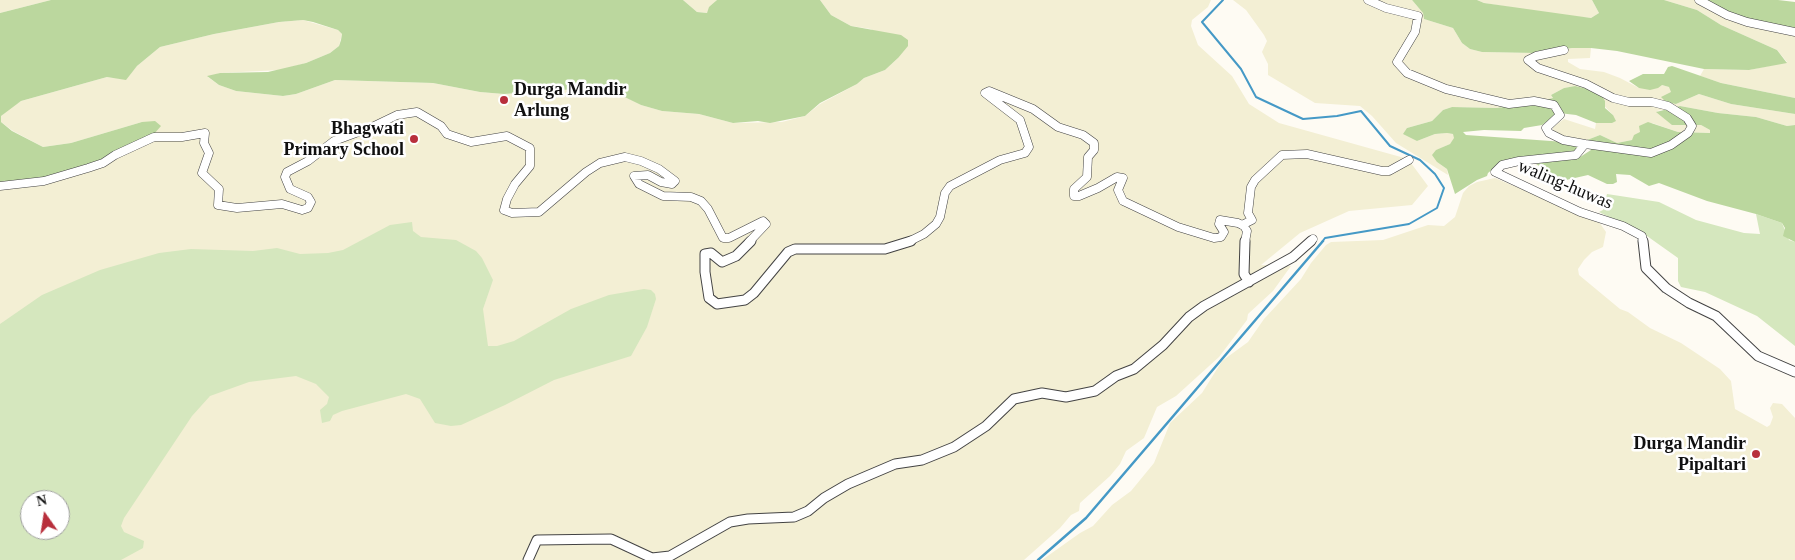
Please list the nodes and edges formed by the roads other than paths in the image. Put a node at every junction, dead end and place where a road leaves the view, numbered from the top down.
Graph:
1 (1368, 0) edge
2 (1699, 0) edge
3 (1795, 32) edge
4 (1564, 50) dead end
5 (1585, 144) junction
6 (1409, 160) dead end
7 (0, 186) edge
8 (1242, 225) junction
9 (1313, 239) dead end
10 (1250, 282) junction
11 (1795, 372) edge
12 (528, 560) edge

1 - 5 street
2 - 3 street
4 - 5 street
5 - 11 street, waling-huwas
6 - 8 street
7 - 8 street
8 - 10 street
9 - 10 street
10 - 12 street

